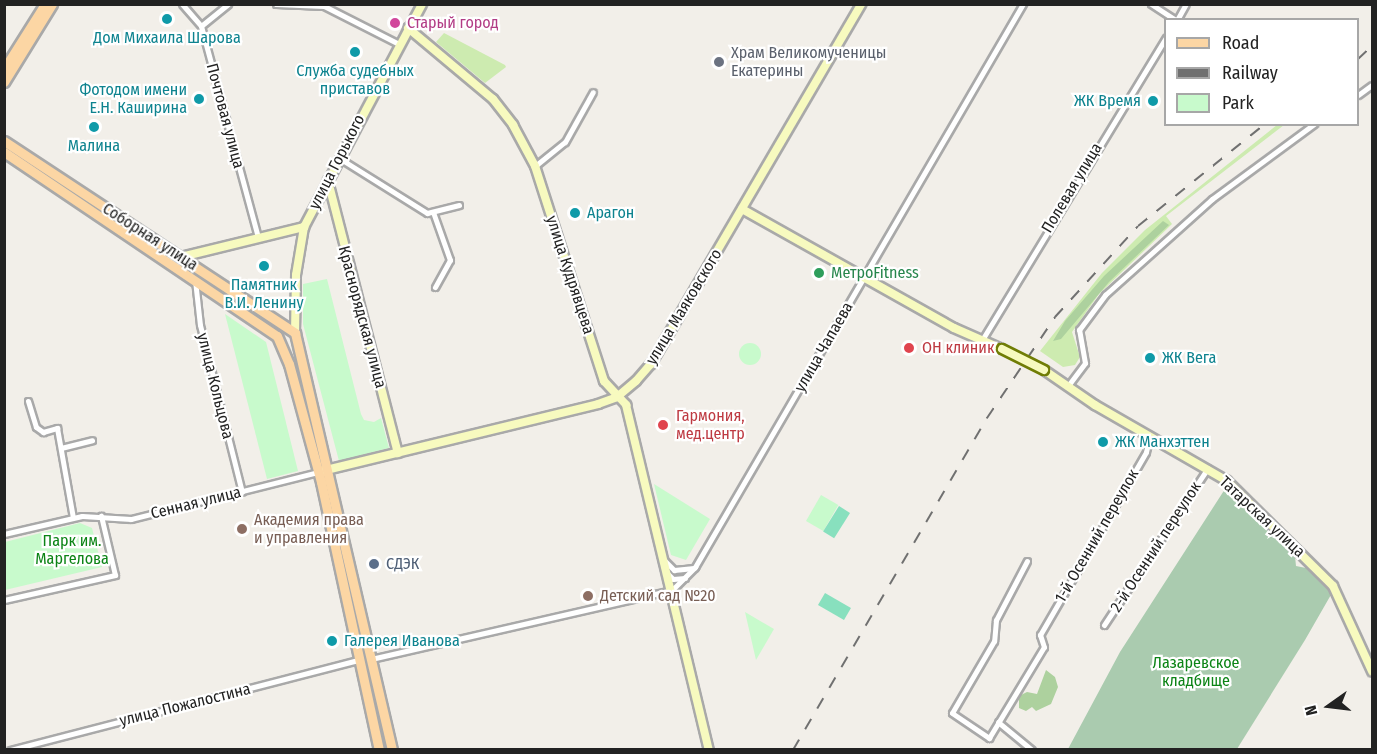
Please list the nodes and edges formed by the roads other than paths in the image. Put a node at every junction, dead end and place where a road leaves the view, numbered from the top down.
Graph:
1 (45, 4) edge
2 (52, 4) edge
3 (182, 4) edge
4 (228, 4) edge
5 (276, 4) edge
6 (422, 4) edge
7 (861, 4) edge
8 (1023, 4) edge
9 (1151, 4) edge
10 (1186, 4) edge
11 (1174, 18) edge
12 (1178, 18) edge
13 (201, 26) junction
14 (408, 28) junction
15 (1164, 40) edge
16 (399, 44) junction
17 (4, 69) edge
18 (4, 82) edge
19 (1372, 85) edge
20 (593, 92) dead end
21 (1359, 94) edge
22 (1311, 126) edge
23 (4, 141) edge
24 (4, 152) edge
25 (339, 158) junction
26 (535, 166) junction
27 (328, 181) junction
28 (459, 204) dead end
29 (742, 209) junction
30 (433, 212) junction
31 (304, 226) junction
32 (257, 234) dead end
33 (181, 257) junction
34 (194, 278) junction
35 (863, 279) junction
36 (435, 287) dead end
37 (295, 333) junction
38 (982, 340) junction
39 (1067, 387) junction
40 (616, 397) junction
41 (28, 401) dead end
42 (1150, 435) junction
43 (92, 440) dead end
44 (61, 448) junction
45 (398, 453) junction
46 (1208, 468) junction
47 (328, 470) junction
48 (318, 472) junction
49 (242, 492) junction
50 (100, 516) junction
51 (73, 518) junction
52 (4, 534) edge
53 (665, 560) junction
54 (1027, 561) dead end
55 (695, 567) junction
56 (668, 574) junction
57 (685, 578) junction
58 (672, 590) junction
59 (4, 600) edge
60 (1104, 625) dead end
61 (371, 659) junction
62 (359, 660) junction
63 (1372, 671) edge
64 (998, 722) junction
65 (10, 750) edge
66 (380, 750) edge
67 (392, 750) edge
68 (709, 750) edge
69 (1032, 750) edge

1 - 17 main road
2 - 18 main road
3 - 13 street, Почтовая улица
4 - 13 street
5 - 16 street
6 - 14 street, улица Горького
7 - 29 street, улица Маяковского
8 - 35 street, улица Чапаева
9 - 11 street
10 - 12 street
13 - 32 street, Почтовая улица
14 - 16 street, улица Горького
14 - 26 street, улица Кудрявцева
15 - 38 street, Полевая улица
16 - 25 street, улица Горького
19 - 21 street
20 - 26 street
22 - 39 street
23 - 33 main road, Соборная улица
24 - 34 main road, Соборная улица
25 - 27 street, улица Горького
25 - 30 street
26 - 40 street, улица Кудрявцева
27 - 31 street, улица Горького
27 - 45 street, Краснорядская улица
28 - 30 street
29 - 35 street, Татарская улица
29 - 40 street, улица Маяковского
30 - 36 street
31 - 33 street
31 - 37 street, улица Горького
33 - 37 main road, Соборная улица
34 - 48 main road, Соборная улица
34 - 49 street, улица Кольцова
35 - 38 street, Татарская улица
35 - 55 street, улица Чапаева
37 - 47 main road
38 - 39 street, Татарская улица, bridge
39 - 42 street, Татарская улица
40 - 45 street, улица Маяковского
40 - 53 street, улица Кудрявцева
41 - 44 street
42 - 46 street, Татарская улица
42 - 64 street, 1-й Осенний переулок
43 - 44 street
44 - 51 street
45 - 47 street, улица Маяковского
46 - 60 street, 2-й Осенний переулок
46 - 63 street, Татарская улица
47 - 48 street, улица Маяковского
47 - 61 main road
48 - 49 street, Сенная улица
48 - 62 main road
49 - 50 street, Сенная улица
50 - 51 street, Сенная улица
50 - 59 street
51 - 52 street, Сенная улица
53 - 55 street
53 - 56 street, улица Кудрявцева
54 - 64 street
55 - 57 street, улица Чапаева
56 - 57 street
56 - 58 street, улица Кудрявцева
57 - 58 street, улица Чапаева
58 - 61 street
58 - 68 street, улица Кудрявцева
61 - 67 main road
62 - 65 street, улица Пожалостина
62 - 66 main road
64 - 69 street

